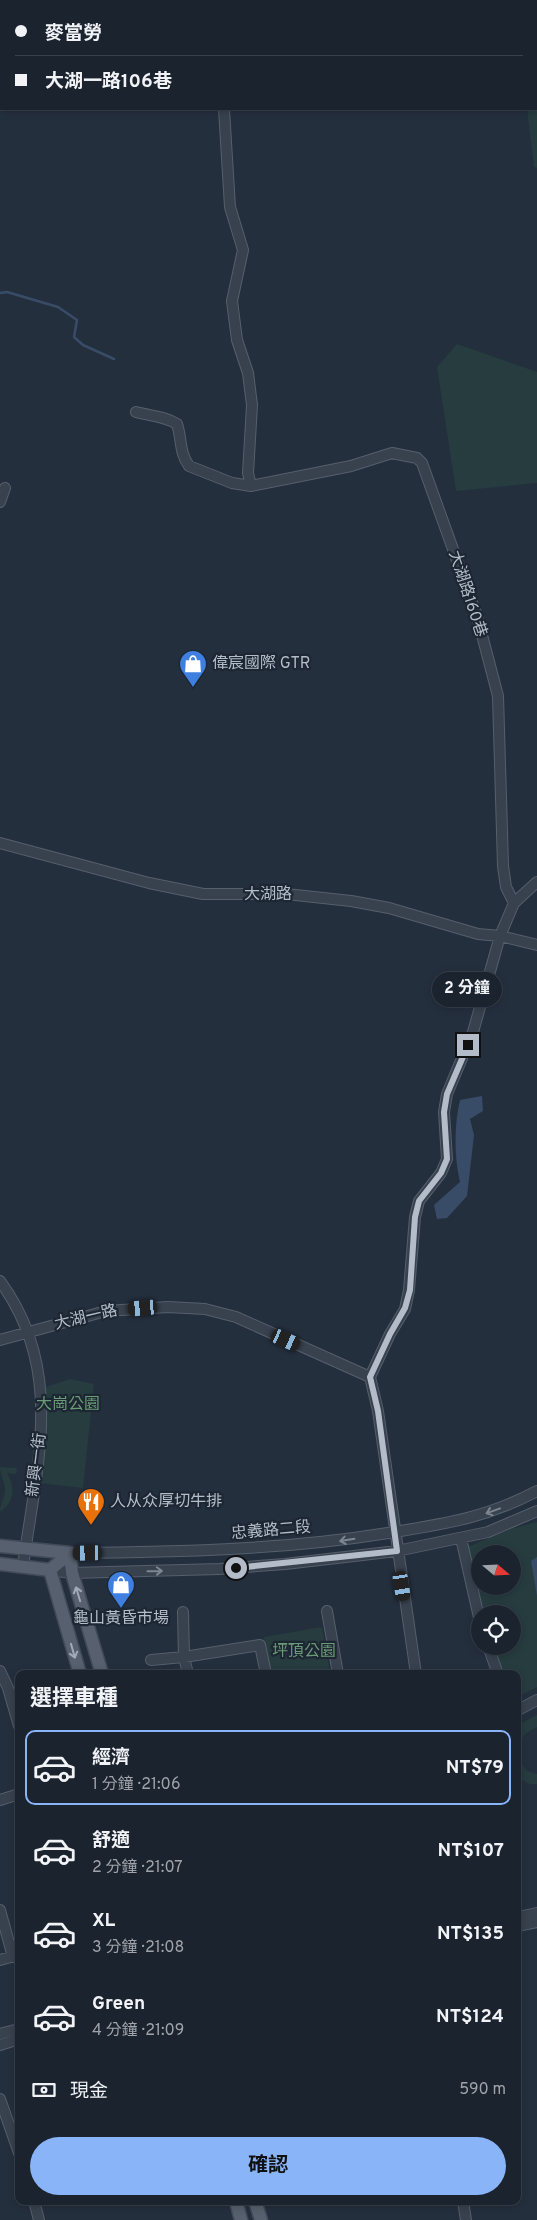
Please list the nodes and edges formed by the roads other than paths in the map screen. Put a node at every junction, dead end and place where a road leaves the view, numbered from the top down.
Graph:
1 (224, 110) edge
2 (136, 412) dead end
3 (251, 486) junction
4 (5, 488) dead end
5 (0, 502) edge
6 (0, 843) edge
7 (537, 882) edge
8 (514, 903) junction
9 (500, 936) junction
10 (537, 945) edge
11 (0, 1281) edge
12 (28, 1332) junction
13 (0, 1340) edge
14 (370, 1377) junction
15 (537, 1491) edge
16 (537, 1511) edge
17 (395, 1532) junction
18 (460, 1538) junction
19 (0, 1546) edge
20 (25, 1550) junction
21 (397, 1551) junction
22 (70, 1553) junction
23 (0, 1564) edge
24 (22, 1567) junction
25 (50, 1570) junction
26 (72, 1573) junction
27 (476, 1605) edge
28 (327, 1611) dead end
29 (183, 1612) dead end
30 (491, 1655) edge
31 (184, 1657) junction
32 (151, 1660) dead end
33 (79, 1670) edge
34 (101, 1670) edge
35 (187, 1670) edge
36 (265, 1670) edge
37 (337, 1670) edge
38 (415, 1670) edge
39 (497, 1670) edge
40 (0, 1671) edge
41 (537, 1700) edge
42 (521, 1708) edge
43 (15, 1712) edge
44 (15, 1795) edge
45 (0, 1800) edge
46 (0, 1910) edge
47 (537, 1913) edge
48 (521, 1916) edge
49 (537, 1922) edge
50 (521, 1925) edge
51 (15, 1953) edge
52 (15, 1956) edge
53 (0, 1960) edge
54 (15, 2030) edge
55 (0, 2034) edge
56 (15, 2040) edge
57 (0, 2045) edge
58 (0, 2099) edge
59 (15, 2142) edge
60 (35, 2205) edge
61 (237, 2205) edge
62 (256, 2205) edge
63 (464, 2205) edge
64 (39, 2220) edge
65 (241, 2220) edge
66 (261, 2220) edge
67 (466, 2220) edge

1 - 3 street
2 - 3 street
3 - 8 street, 大湖路160巷
4 - 5 street
6 - 9 street, 大湖路
7 - 8 street
8 - 9 street
9 - 10 street, 大湖路
9 - 14 street
11 - 12 street, 新興一街
12 - 13 street, 大湖一路
12 - 14 street, 大湖一路
12 - 20 street, 新興一街
14 - 17 street
15 -> 17 street, 忠義路二段
16 - 18 street, 忠義路二段
17 - 21 street
17 -> 22 street, 忠義路二段
18 - 21 street, 忠義路二段
18 - 27 street
19 - 20 main road, 忠義路二段
20 - 22 main road, 忠義路二段
20 - 24 street, 新興一街
26 -> 21 street, 忠義路二段
21 - 38 street
22 - 25 main road
22 - 26 main road
23 - 24 main road, 忠義路二段
24 - 25 main road, 忠義路二段
25 - 26 street, 忠義路二段
25 -> 33 main road
34 -> 26 main road
28 - 37 street
29 - 31 street
30 - 39 street
31 - 32 street
31 - 35 street
31 - 36 street
40 - 43 street
41 - 42 street
44 - 45 street
46 - 51 street
47 - 48 street
49 - 50 street
52 - 53 street
54 - 55 street
56 - 57 street
58 - 59 street
60 - 64 street
61 - 65 main road
62 - 66 main road
63 - 67 street

